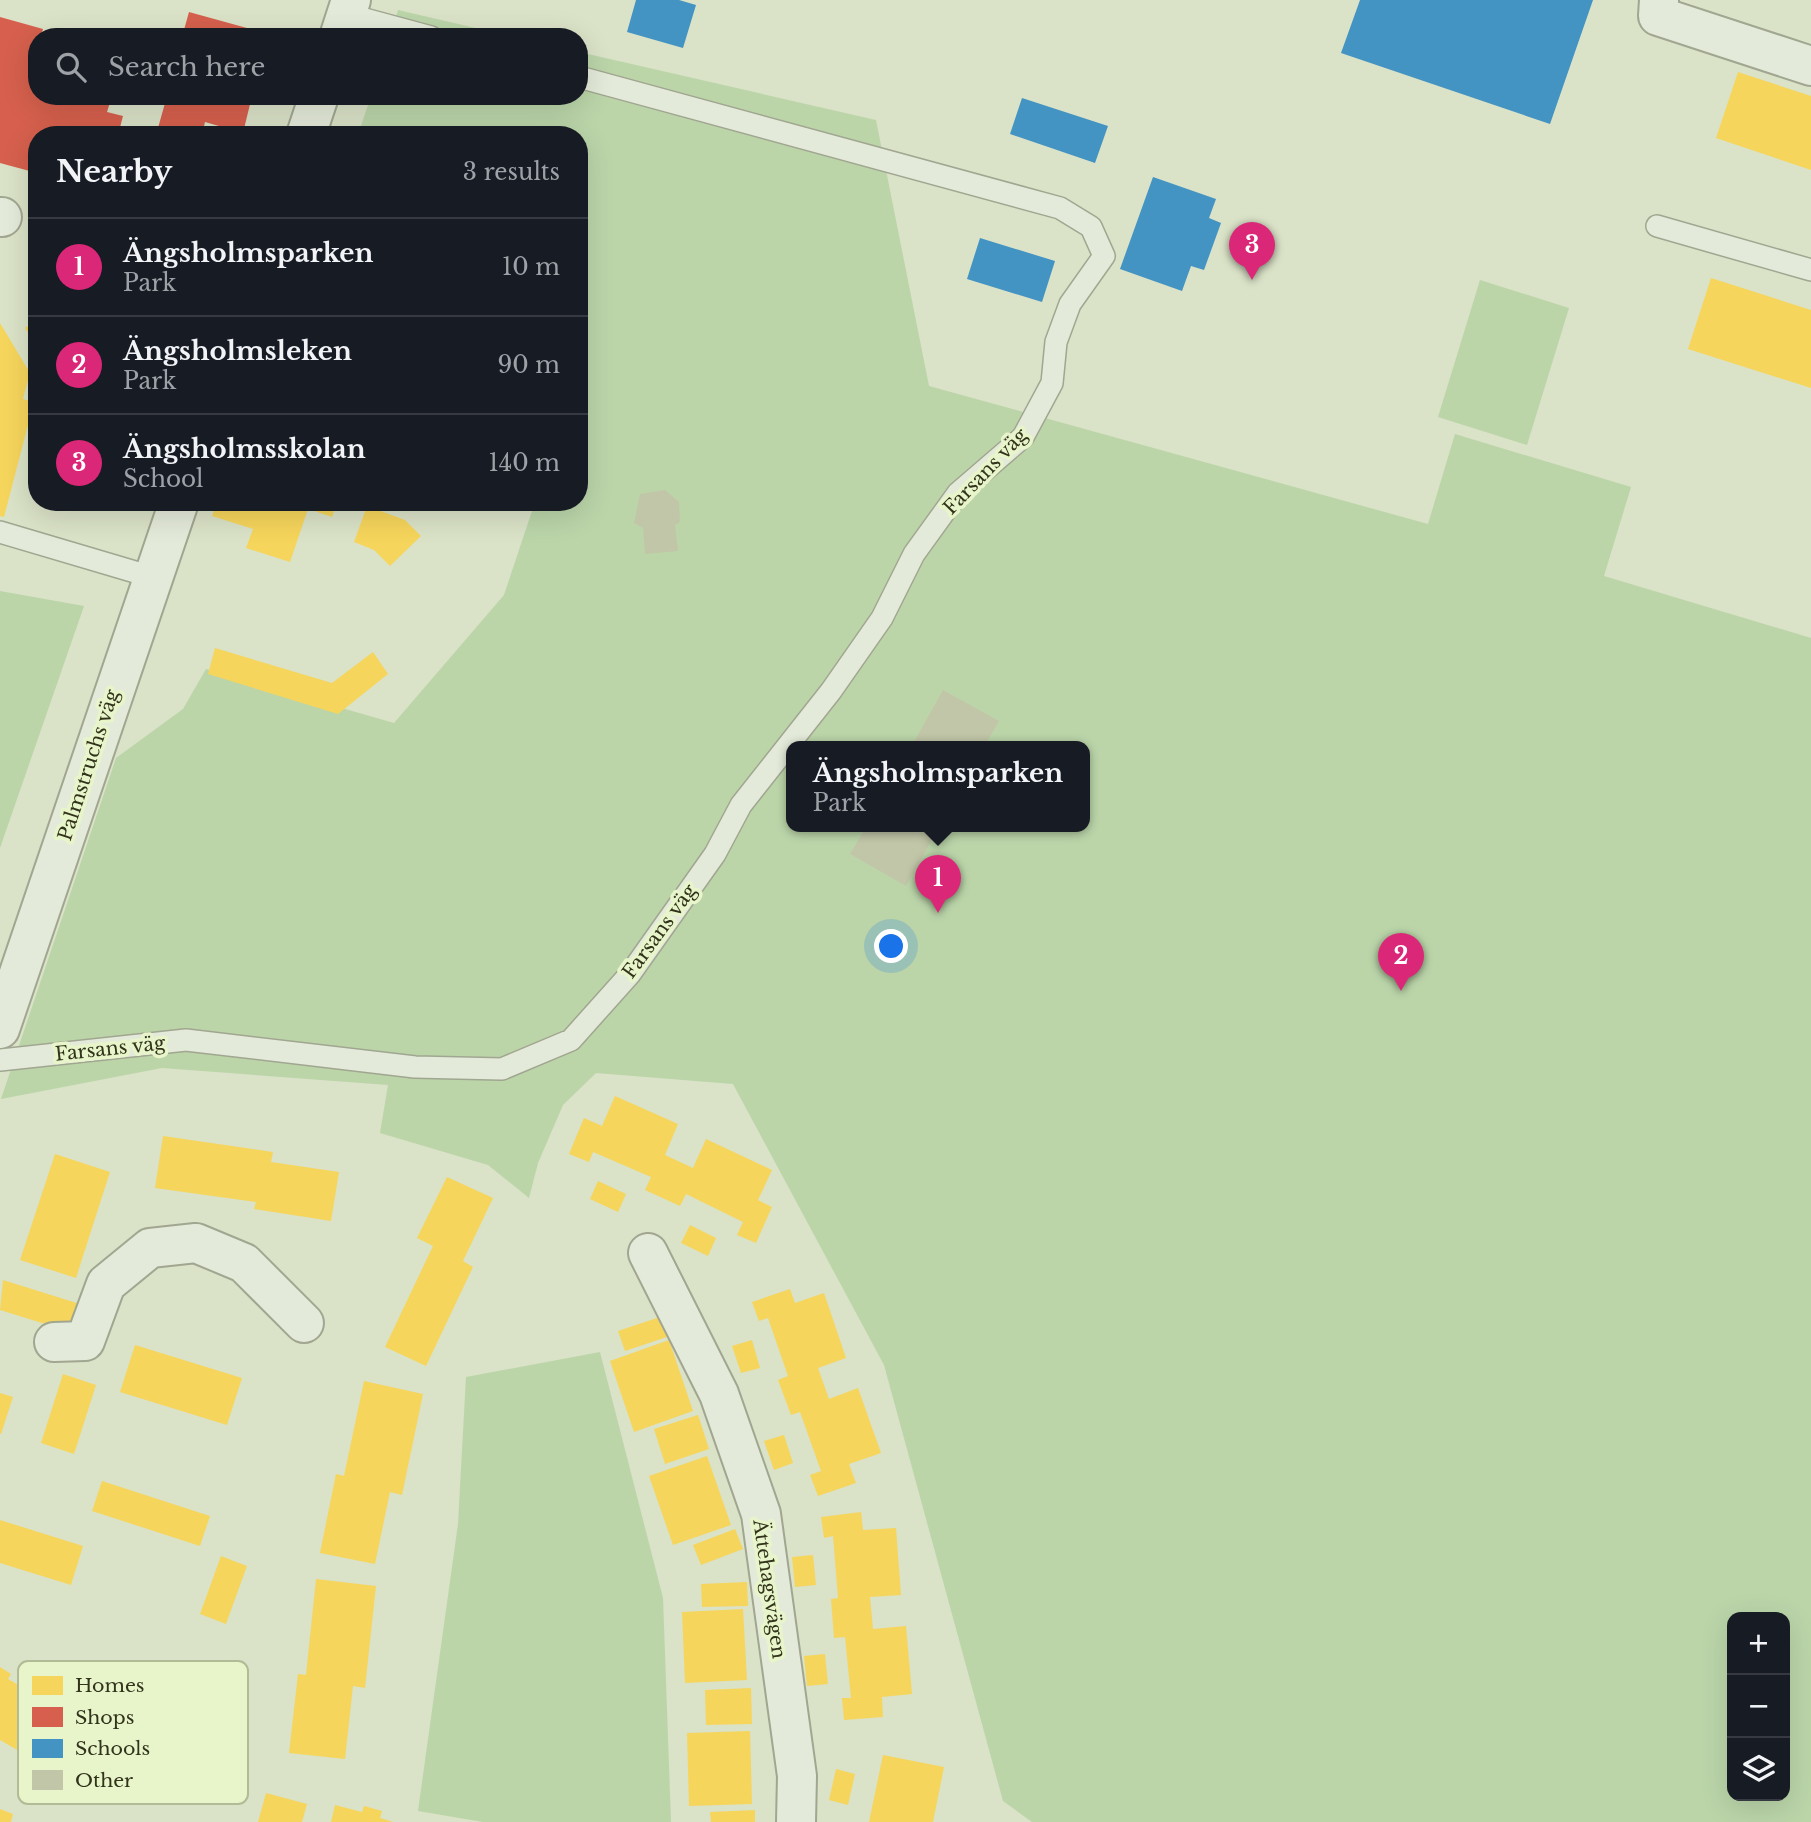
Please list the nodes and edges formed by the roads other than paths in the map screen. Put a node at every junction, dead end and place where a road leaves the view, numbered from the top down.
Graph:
1 (1659, 0) edge
2 (354, 18) edge
3 (395, 28) edge
4 (1811, 66) edge
5 (588, 79) edge
6 (316, 105) edge
7 (309, 126) edge
8 (1657, 226) dead end
9 (1811, 270) edge
10 (176, 511) edge
11 (0, 532) edge
12 (152, 577) junction
13 (790, 741) edge
14 (786, 746) edge
15 (0, 1029) edge
16 (0, 1060) edge
17 (648, 1253) dead end
18 (304, 1323) dead end
19 (54, 1342) dead end
20 (796, 1822) edge

1 - 4 street
2 - 3 lane
5 - 13 lane, Farsans väg
6 - 7 street
8 - 9 lane
10 - 12 street, Palmstruchs väg
11 - 12 lane
12 - 15 street, Palmstruchs väg
14 - 16 lane, Farsans väg
17 - 20 street, Ättehagsvägen
18 - 19 street

